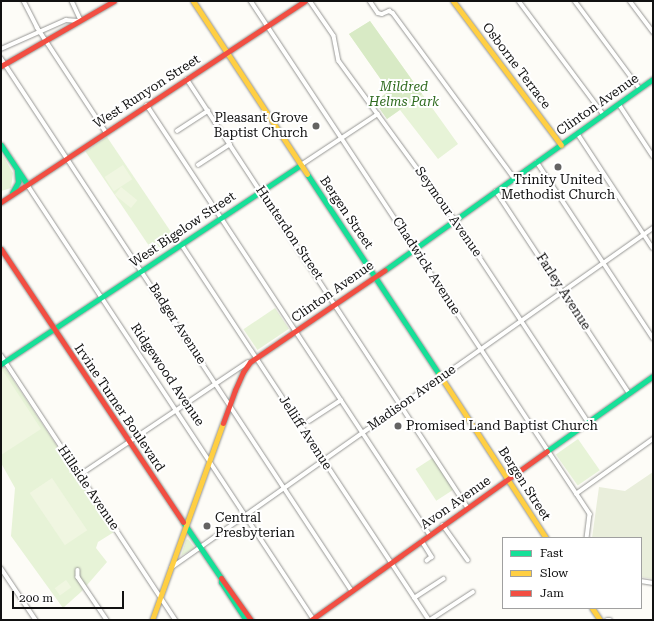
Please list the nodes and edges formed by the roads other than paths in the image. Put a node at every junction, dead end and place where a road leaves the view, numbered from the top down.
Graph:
1 (24, 1) edge
2 (72, 1) edge
3 (114, 1) edge
4 (193, 1) edge
5 (251, 1) edge
6 (305, 1) edge
7 (310, 1) edge
8 (370, 1) edge
9 (454, 1) edge
10 (519, 1) edge
11 (575, 1) edge
12 (630, 1) edge
13 (80, 20) junction
14 (267, 26) junction
15 (40, 32) junction
16 (653, 32) edge
17 (46, 40) junction
18 (1, 49) edge
19 (227, 52) junction
20 (1, 58) edge
21 (3, 65) edge
22 (187, 78) junction
23 (653, 79) edge
24 (640, 89) junction
25 (619, 104) junction
26 (147, 105) junction
27 (208, 111) junction
28 (378, 114) junction
29 (604, 115) junction
30 (177, 131) dead end
31 (106, 132) junction
32 (578, 134) junction
33 (342, 138) junction
34 (1, 144) edge
35 (230, 144) junction
36 (561, 145) junction
37 (653, 156) edge
38 (67, 158) junction
39 (537, 162) junction
40 (198, 165) dead end
41 (302, 165) junction
42 (17, 168) junction
43 (514, 178) junction
44 (27, 184) junction
45 (261, 191) junction
46 (496, 191) junction
47 (10, 195) junction
48 (1, 202) edge
49 (222, 218) junction
50 (455, 220) junction
51 (653, 228) edge
52 (644, 234) junction
53 (182, 245) junction
54 (653, 248) edge
55 (1, 249) edge
56 (414, 249) junction
57 (604, 263) junction
58 (142, 271) junction
59 (375, 276) junction
60 (563, 292) junction
61 (102, 297) junction
62 (336, 304) junction
63 (522, 320) junction
64 (53, 329) junction
65 (297, 332) junction
66 (653, 338) edge
67 (481, 350) junction
68 (1, 355) edge
69 (256, 357) junction
70 (3, 363) edge
71 (653, 376) edge
72 (442, 378) junction
73 (216, 384) junction
74 (629, 394) junction
75 (340, 400) junction
76 (230, 404) junction
77 (401, 406) junction
78 (177, 410) junction
79 (309, 421) dead end
80 (589, 423) junction
81 (362, 433) junction
82 (653, 439) edge
83 (128, 442) junction
84 (547, 451) junction
85 (210, 460) junction
86 (323, 461) junction
87 (80, 475) junction
88 (508, 480) junction
89 (285, 488) junction
90 (576, 494) junction
91 (468, 508) junction
92 (247, 516) junction
93 (444, 525) junction
94 (186, 526) junction
95 (430, 535) junction
96 (587, 536) edge
97 (545, 537) edge
98 (422, 541) junction
99 (201, 548) junction
100 (468, 560) dead end
101 (427, 561) dead end
102 (391, 563) junction
103 (1, 568) edge
104 (171, 568) junction
105 (78, 570) dead end
106 (221, 578) junction
107 (443, 579) dead end
108 (642, 581) edge
109 (653, 583) edge
110 (352, 591) junction
111 (473, 592) dead end
112 (161, 596) junction
113 (414, 598) junction
114 (593, 609) edge
115 (312, 619) edge
116 (36, 620) edge
117 (106, 620) edge
118 (152, 620) edge
119 (176, 620) edge
120 (246, 620) edge
121 (251, 620) edge
122 (430, 620) edge
123 (600, 620) edge

1 - 15 street
2 - 13 street
3 - 13 main road
4 - 19 main road, Bergen Street
5 - 14 street, Chadwick Avenue
6 - 14 main road, West Runyon Street
7 - 28 street, Seymour Avenue
8 - 43 street
9 - 36 main road, Osborne Terrace
10 - 29 street
11 - 24 street
12 - 16 street
13 - 15 street
13 - 17 main road
14 - 19 main road, West Runyon Street
14 - 33 street, Chadwick Avenue
15 - 17 street
15 - 18 street
17 - 21 main road
17 - 31 street
19 - 22 main road, West Runyon Street
19 - 41 main road, Bergen Street
20 - 21 street, Badger Avenue
21 - 38 street, Badger Avenue
22 - 26 main road, West Runyon Street
22 - 27 street, Hunterdon Street
23 - 24 main road, Clinton Avenue
24 - 25 main road, Clinton Avenue
25 - 29 main road, Clinton Avenue
25 - 37 street
26 - 31 main road, West Runyon Street
26 - 49 street
27 - 30 street
27 - 35 street, Hunterdon Street
28 - 33 street, West Bigelow Street
28 - 50 street, Seymour Avenue
29 - 32 main road, Clinton Avenue
31 - 38 main road, West Runyon Street
32 - 36 main road, Clinton Avenue
32 - 52 street
33 - 41 street, West Bigelow Street
33 - 56 street, Chadwick Avenue
34 - 42 main road, Ridgewood Avenue
35 - 40 street
35 - 45 street, Hunterdon Street
36 - 39 main road, Clinton Avenue
38 - 44 main road, West Runyon Street
38 - 58 street, Badger Avenue
39 - 43 main road, Clinton Avenue
39 - 57 street
41 - 45 main road, West Bigelow Street
41 - 59 main road, Bergen Street
42 - 44 main road, Ridgewood Avenue
42 - 47 main road
43 - 46 main road, Clinton Avenue
44 - 47 main road, West Runyon Street
44 - 61 street, Ridgewood Avenue
45 - 49 main road, West Bigelow Street
45 - 62 street, Hunterdon Street
46 - 50 main road, Clinton Avenue
46 - 60 street, Farley Avenue
47 - 48 main road, West Runyon Street
49 - 53 main road, West Bigelow Street
49 - 65 street
50 - 56 main road, Clinton Avenue
50 - 63 street, Seymour Avenue
51 - 52 street, Madison Avenue
52 - 54 street
52 - 57 street, Madison Avenue
53 - 58 main road, West Bigelow Street
53 - 69 street, Jelliff Avenue
55 - 64 main road, Irvine Turner Boulevard
56 - 59 main road, Clinton Avenue
56 - 67 street, Chadwick Avenue
57 - 60 street, Madison Avenue
57 - 66 street
58 - 61 main road, West Bigelow Street
58 - 73 street, Badger Avenue
59 - 62 main road, Clinton Avenue
59 - 72 main road, Bergen Street
60 - 63 street, Madison Avenue
60 - 74 street, Farley Avenue
61 - 64 main road, West Bigelow Street
61 - 78 street, Ridgewood Avenue
62 - 65 main road, Clinton Avenue
62 - 77 street, Hunterdon Street
63 - 67 street, Madison Avenue
63 - 80 street, Seymour Avenue
64 - 70 main road, West Bigelow Street
64 - 83 main road, Irvine Turner Boulevard
65 - 69 main road, Clinton Avenue
65 - 75 street
67 - 72 street, Madison Avenue
67 - 84 street, Chadwick Avenue
68 - 70 street, Hillside Avenue
69 - 73 street
69 - 76 main road, Clinton Avenue
69 - 86 street, Jelliff Avenue
70 - 87 street, Hillside Avenue
71 - 74 main road, Avon Avenue
72 - 77 street, Madison Avenue
72 - 88 main road, Bergen Street
73 - 76 street, Badger Avenue
73 - 78 street
74 - 80 main road, Avon Avenue
75 - 79 street
75 - 81 street
76 - 85 main road, Clinton Avenue
76 - 89 street, Badger Avenue
77 - 81 street, Madison Avenue
77 - 91 street, Hunterdon Street
78 - 83 street
78 - 85 street, Ridgewood Avenue
80 - 84 main road, Avon Avenue
81 - 86 street, Madison Avenue
81 - 95 street
82 - 90 street
83 - 87 street
83 - 94 main road, Irvine Turner Boulevard
84 - 88 main road, Avon Avenue
84 - 90 street, Chadwick Avenue
85 - 92 street, Ridgewood Avenue
85 - 94 main road, Clinton Avenue
86 - 89 street, Madison Avenue
86 - 102 street, Jelliff Avenue
87 - 112 street, Hillside Avenue
88 - 91 main road, Avon Avenue
88 - 97 main road, Bergen Street
89 - 92 street, Madison Avenue
89 - 110 street, Badger Avenue
90 - 96 street, Chadwick Avenue
91 - 93 main road, Avon Avenue
92 - 99 street, Madison Avenue
92 - 115 street, Ridgewood Avenue
93 - 95 main road, Avon Avenue
93 - 100 street
94 - 99 main road, Irvine Turner Boulevard
94 - 104 main road, Clinton Avenue
95 - 98 main road, Avon Avenue
98 - 101 street
98 - 102 main road, Avon Avenue
99 - 104 street, Madison Avenue
99 - 106 main road, Irvine Turner Boulevard
102 - 110 main road, Avon Avenue
102 - 113 street, Jelliff Avenue
103 - 116 street
104 - 112 main road, Clinton Avenue
105 - 117 street
106 - 120 main road, Irvine Turner Boulevard
106 - 121 main road, Irvine Turner Boulevard
107 - 113 street
108 - 109 street
110 - 115 main road, Avon Avenue
111 - 122 street
112 - 118 main road, Clinton Avenue
112 - 119 street, Hillside Avenue
113 - 122 street, Jelliff Avenue
114 - 123 main road

